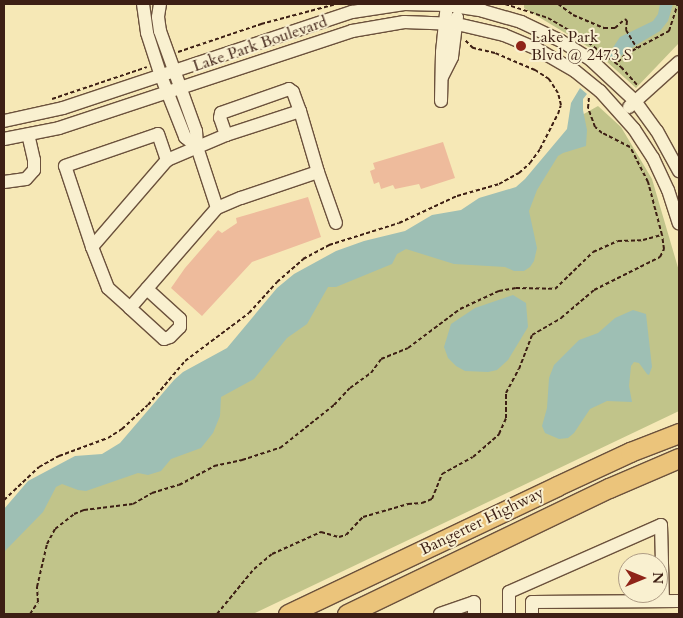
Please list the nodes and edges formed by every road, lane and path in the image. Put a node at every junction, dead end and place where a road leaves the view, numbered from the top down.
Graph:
1 (336, 4) edge
2 (558, 4) edge
3 (678, 4) edge
4 (142, 5) edge
5 (161, 5) edge
6 (453, 5) edge
7 (522, 5) edge
8 (520, 9) dead end
9 (455, 27) junction
10 (637, 47) junction
11 (176, 53) dead end
12 (618, 62) dead end
13 (679, 62) edge
14 (150, 66) dead end
15 (175, 71) junction
16 (161, 76) junction
17 (181, 87) junction
18 (168, 92) junction
19 (589, 96) dead end
20 (44, 101) dead end
21 (441, 101) dead end
22 (635, 101) junction
23 (300, 112) junction
24 (621, 113) junction
25 (4, 121) edge
26 (28, 136) junction
27 (226, 136) junction
28 (4, 139) edge
29 (197, 147) junction
30 (167, 160) junction
31 (679, 171) edge
32 (318, 172) junction
33 (4, 182) edge
34 (217, 208) junction
35 (336, 223) dead end
36 (679, 223) edge
37 (662, 235) junction
38 (92, 247) junction
39 (146, 289) junction
40 (130, 308) junction
41 (679, 433) edge
42 (679, 458) edge
43 (4, 500) edge
44 (662, 553) edge
45 (618, 602) edge
46 (30, 614) edge
47 (217, 614) edge
48 (288, 614) edge
49 (347, 614) edge
50 (440, 614) edge
51 (474, 614) edge
52 (508, 614) edge
53 (532, 614) edge

1 - 11 path
2 - 10 path
3 - 10 path
4 - 16 street
5 - 15 street
6 - 9 street
6 - 15 street, Lake Park Boulevard
6 - 22 street, Lake Park Boulevard
7 - 8 path
9 - 17 street, Lake Park Boulevard
9 - 21 street
9 - 24 street, Lake Park Boulevard
9 - 43 path
10 - 12 path
13 - 22 street
14 - 20 path
15 - 16 street, Lake Park Boulevard
15 - 17 street
16 - 18 street
16 - 25 street, Lake Park Boulevard
17 - 18 street, Lake Park Boulevard
17 - 29 street
18 - 26 street, Lake Park Boulevard
18 - 29 street
19 - 37 path
22 - 24 street
22 - 31 street, Lake Park Boulevard
23 - 27 street
23 - 27 street
23 - 32 street
24 - 36 street, Lake Park Boulevard
26 - 28 street, Lake Park Boulevard
26 - 33 street
27 - 29 street
29 - 30 street
29 - 34 street
30 - 38 street
30 - 38 street
32 - 34 street
32 - 35 street
34 - 39 street
37 - 46 path
37 - 47 path
38 - 40 street
39 - 40 street
39 - 40 street
41 - 48 highway, Bangerter Highway
42 - 49 highway, Bangerter Highway
44 - 52 street
45 - 53 street
50 - 51 street

